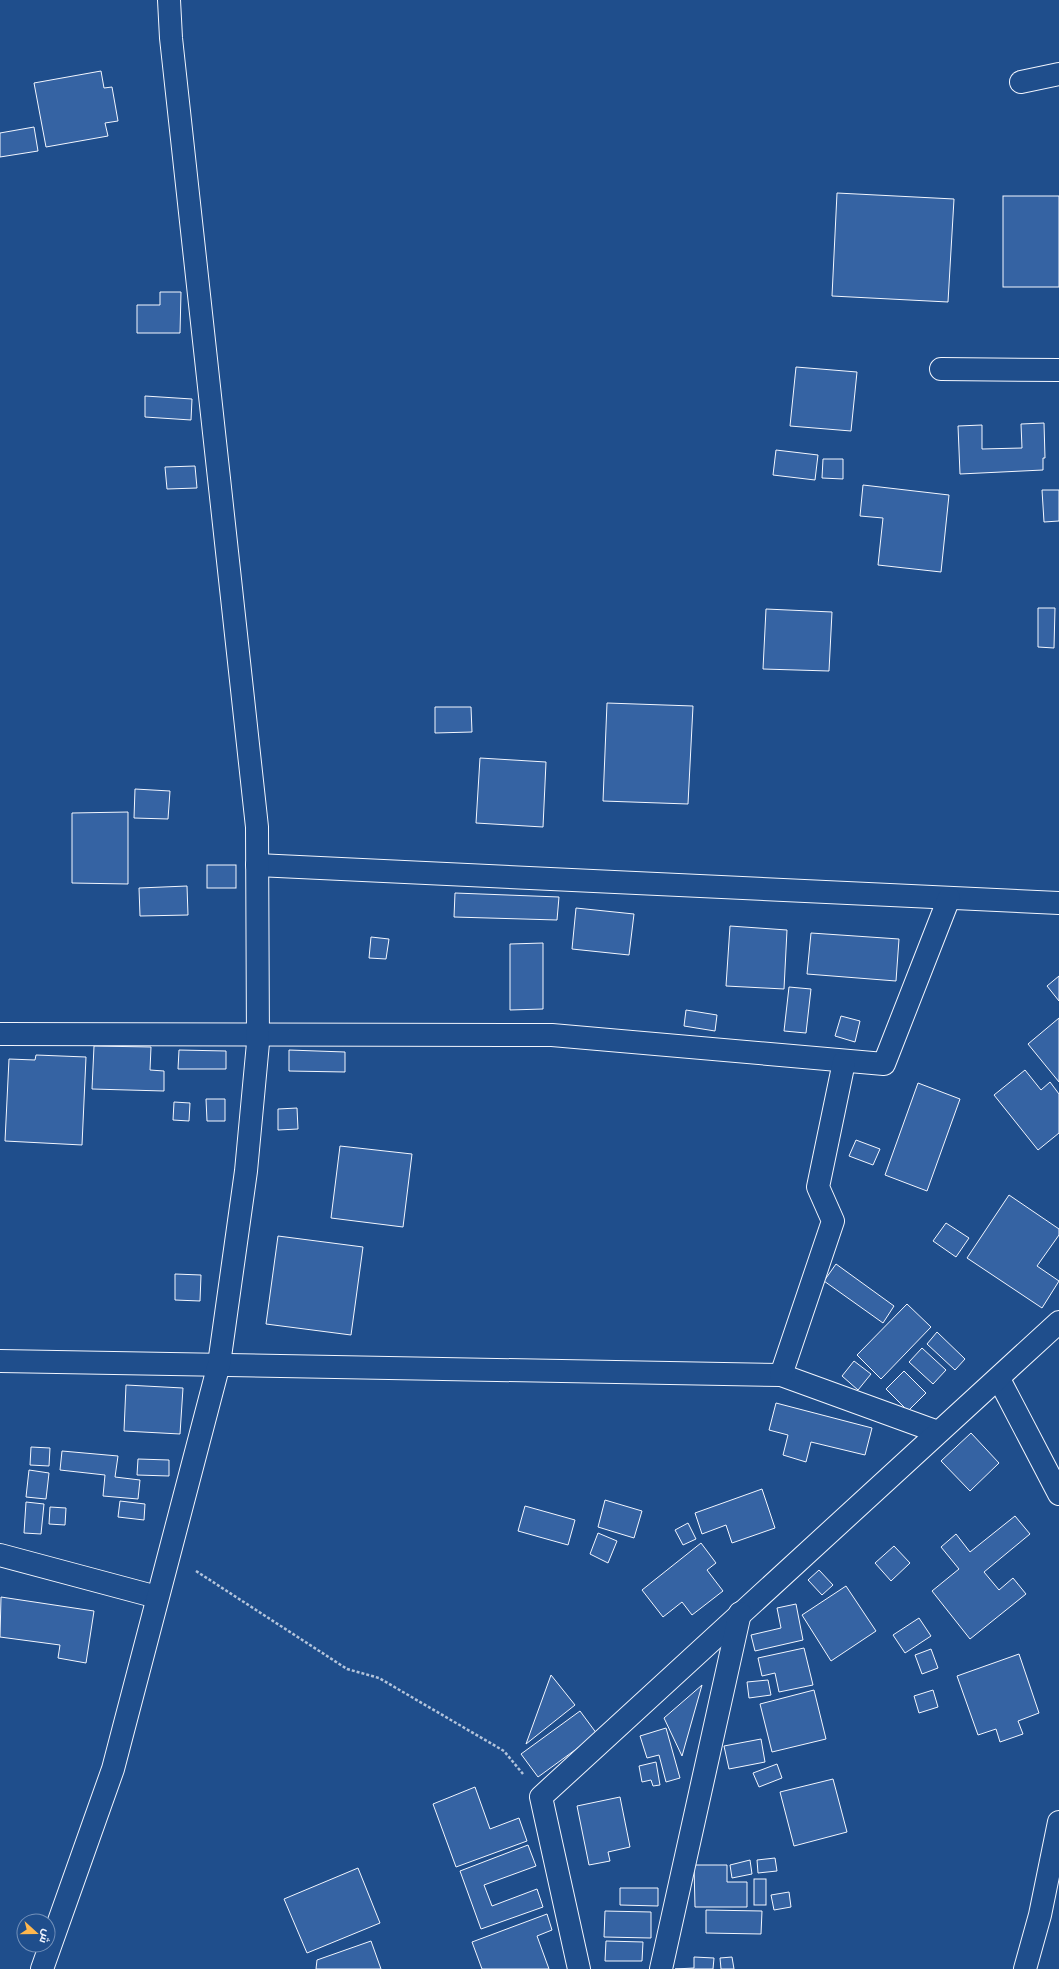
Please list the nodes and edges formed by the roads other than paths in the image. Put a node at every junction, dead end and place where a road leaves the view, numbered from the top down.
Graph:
1 (169, 0) edge
2 (1059, 74) edge
3 (1021, 82) dead end
4 (941, 369) dead end
5 (1059, 370) edge
6 (257, 865) junction
7 (949, 898) junction
8 (1059, 903) edge
9 (0, 1034) edge
10 (258, 1034) junction
11 (844, 1062) junction
12 (1059, 1322) edge
13 (0, 1361) edge
14 (219, 1364) junction
15 (781, 1375) junction
16 (999, 1379) junction
17 (938, 1432) junction
18 (1059, 1494) edge
19 (0, 1555) edge
20 (157, 1597) junction
21 (740, 1613) junction
22 (1059, 1822) edge
23 (1049, 1915) edge
24 (42, 1969) edge
25 (579, 1969) edge
26 (661, 1969) edge
27 (1025, 1969) edge

1 - 6 street
2 - 3 street
4 - 5 street
6 - 7 street
6 - 10 street
7 - 8 street
7 - 11 street
9 - 10 street
10 - 11 street
10 - 14 street
11 - 15 street
12 - 16 street
13 - 14 street
14 - 15 street
14 - 20 street
15 - 17 street
16 - 17 street
16 - 18 street
17 - 21 street
19 - 20 street
20 - 24 street
21 - 25 street
21 - 26 street
22 - 23 street
23 - 27 street

